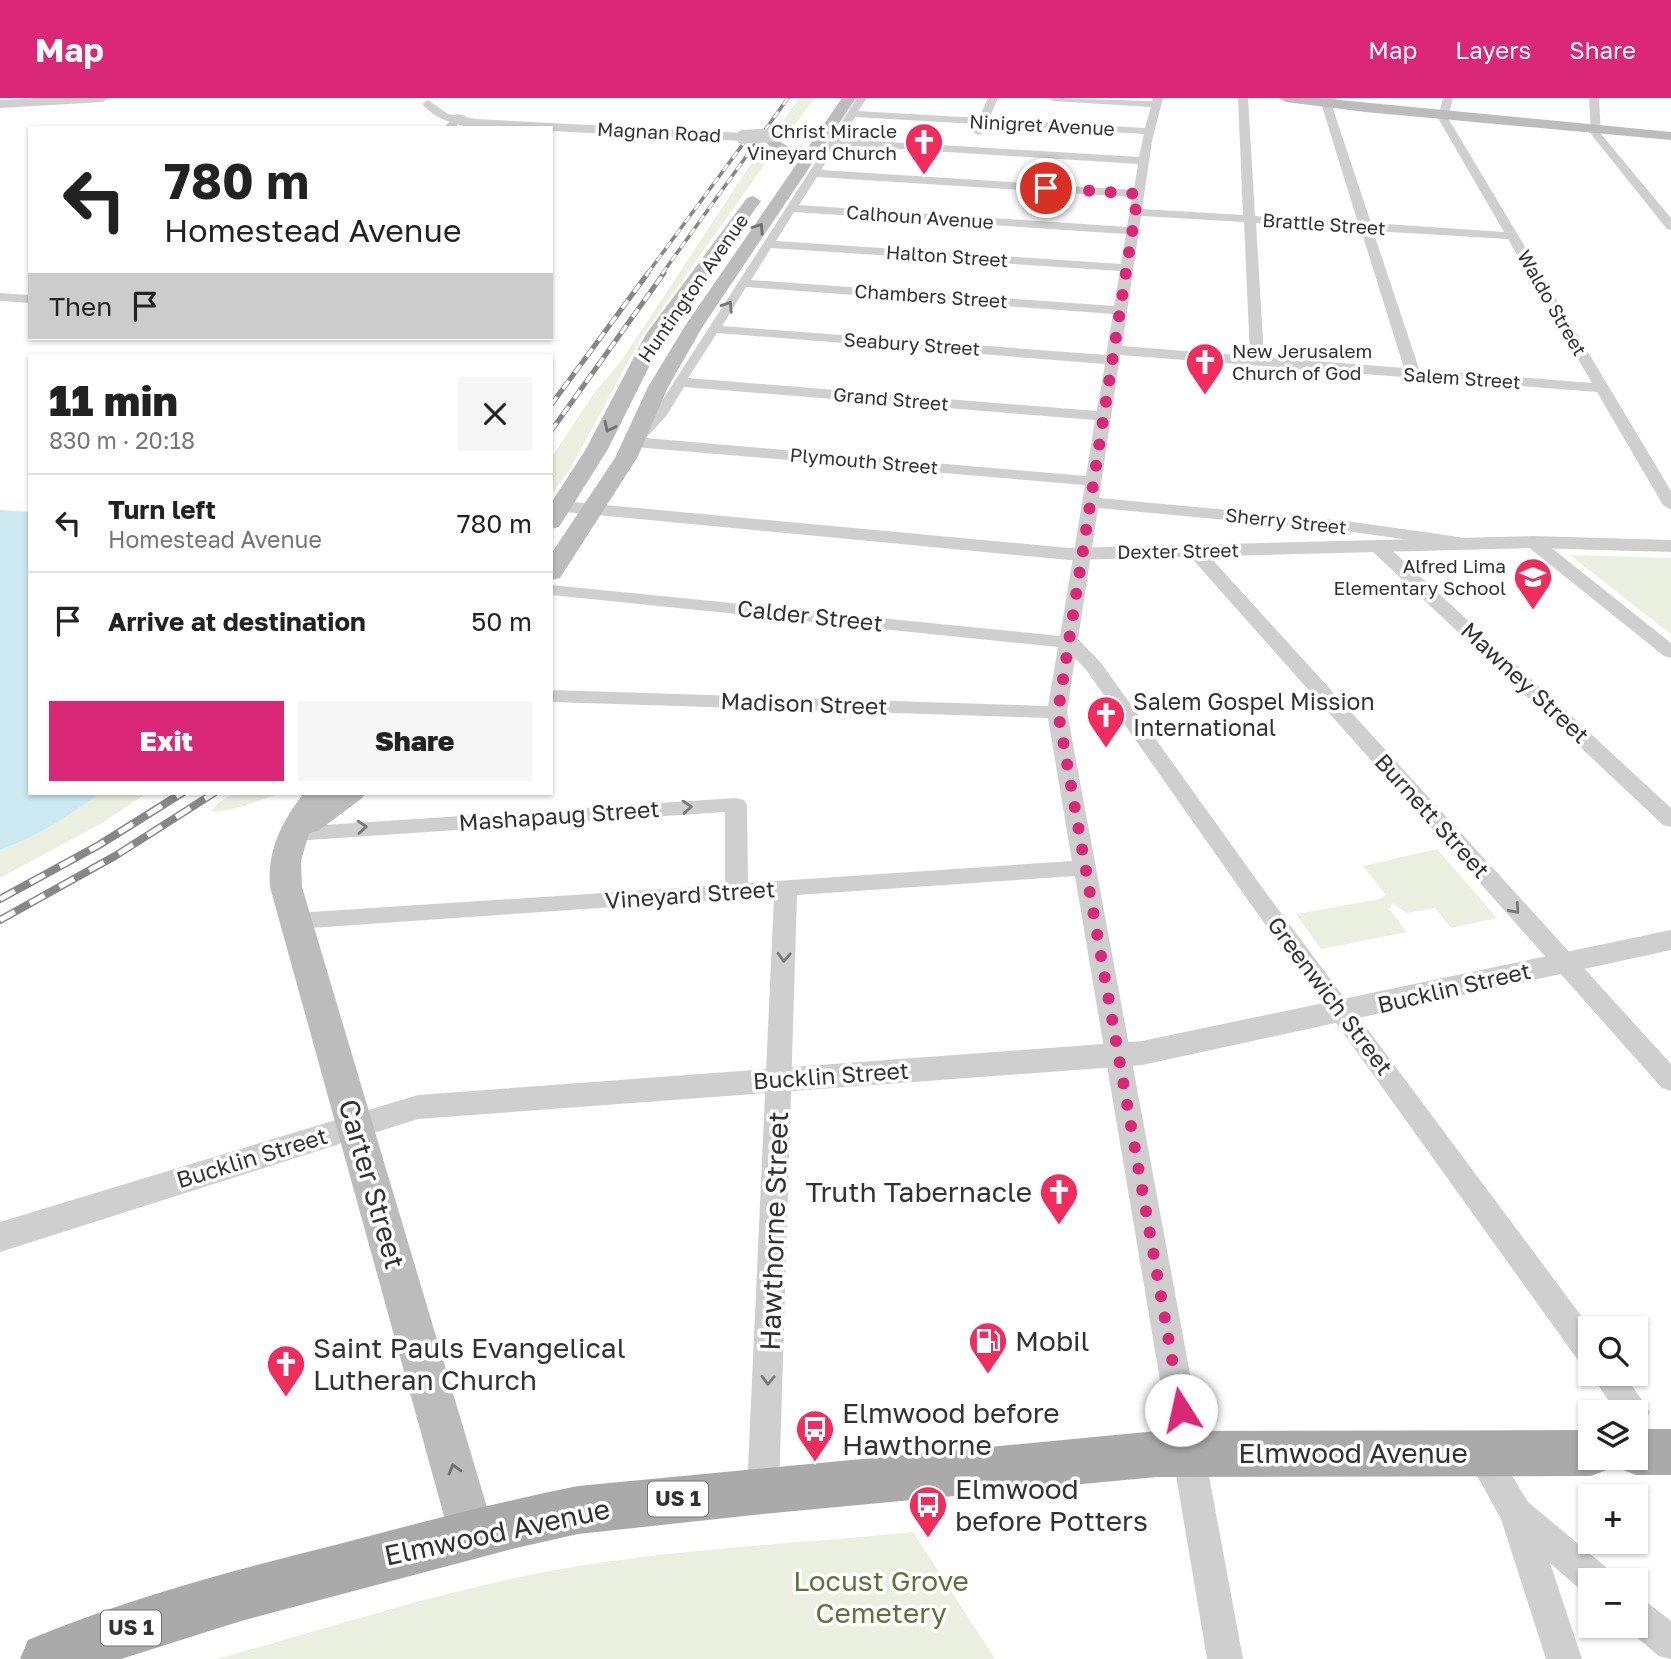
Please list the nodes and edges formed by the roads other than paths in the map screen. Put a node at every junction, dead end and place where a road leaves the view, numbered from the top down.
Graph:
1 (103, 98) edge
2 (849, 98) edge
3 (862, 98) edge
4 (993, 98) edge
5 (1053, 98) edge
6 (1243, 98) edge
7 (1286, 98) edge
8 (1448, 98) edge
9 (1594, 98) edge
10 (433, 100) edge
11 (1157, 101) edge
12 (1331, 101) edge
13 (0, 104) edge
14 (851, 114) junction
15 (1444, 115) junction
16 (429, 120) dead end
17 (983, 121) junction
18 (463, 122) edge
19 (808, 122) dead end
20 (552, 126) edge
21 (553, 126) edge
22 (1597, 129) junction
23 (1149, 131) junction
24 (1671, 136) edge
25 (771, 137) joint
26 (804, 145) junction
27 (1144, 161) junction
28 (963, 166) junction
29 (813, 173) junction
30 (765, 183) dead end
31 (790, 208) junction
32 (1135, 212) junction
33 (940, 218) junction
34 (1249, 219) junction
35 (1671, 226) edge
36 (1366, 227) junction
37 (1513, 236) junction
38 (768, 244) junction
39 (1127, 268) junction
40 (743, 283) junction
41 (0, 297) edge
42 (28, 299) edge
43 (1120, 310) junction
44 (713, 329) junction
45 (1113, 355) junction
46 (1257, 361) junction
47 (1413, 374) junction
48 (679, 382) junction
49 (1602, 388) junction
50 (1103, 416) junction
51 (634, 442) junction
52 (1092, 491) junction
53 (1671, 506) edge
54 (593, 510) junction
55 (556, 514) edge
56 (1533, 542) junction
57 (1482, 545) junction
58 (1671, 546) edge
59 (1378, 547) junction
60 (1194, 550) junction
61 (1082, 553) junction
62 (553, 570) edge
63 (553, 590) edge
64 (1273, 640) joint
65 (1068, 641) junction
66 (1671, 652) edge
67 (553, 696) edge
68 (1058, 712) junction
69 (318, 795) edge
70 (348, 795) edge
71 (1671, 820) edge
72 (295, 834) junction
73 (1084, 868) junction
74 (786, 889) junction
75 (737, 892) junction
76 (296, 921) junction
77 (1671, 940) edge
78 (1564, 963) junction
79 (1344, 1012) junction
80 (1118, 1054) junction
81 (779, 1079) junction
82 (1671, 1081) edge
83 (355, 1126) junction
84 (0, 1237) edge
85 (1578, 1335) edge
86 (1614, 1386) edge
87 (1652, 1441) edge
88 (1189, 1453) junction
89 (1578, 1453) edge
90 (1481, 1454) junction
91 (763, 1490) junction
92 (1516, 1513) junction
93 (472, 1534) junction
94 (1581, 1568) edge
95 (1648, 1625) edge
96 (1671, 1644) edge
97 (47, 1659) edge
98 (1225, 1659) edge
99 (1564, 1659) edge

1 - 13 street
2 - 26 main road, Huntington Avenue
3 - 14 street, Huntington Avenue
4 - 17 street
5 - 11 street
6 - 34 street
7 - 12 main road
8 - 15 street
9 - 22 street
10 - 16 street
10 - 18 street, Magnan Road
11 - 23 street
12 - 15 main road
12 - 36 street
14 - 17 street, Ninigret Avenue
14 - 26 street, Huntington Avenue
15 - 22 main road
15 - 37 street, Waldo Street
17 - 23 street, Ninigret Avenue
17 - 28 street
18 - 20 street, Magnan Road, bridge
19 - 26 main road, Huntington Avenue
21 - 25 street, Magnan Road, bridge
22 - 24 main road
22 - 35 street
23 - 27 street
25 - 26 main road
26 - 28 street
26 - 29 street, Huntington Avenue
51 -> 26 main road, Huntington Avenue
27 - 28 street
27 - 32 street
28 - 29 street
28 - 32 street
28 - 33 street
29 - 31 street, Huntington Avenue
30 -> 55 main road, Huntington Avenue
31 - 33 street, Calhoun Avenue
31 - 38 street, Huntington Avenue
32 - 33 street, Calhoun Avenue
32 - 34 street, Brattle Street
32 - 39 street
34 - 36 street, Brattle Street
34 - 46 street
36 - 37 street, Brattle Street
36 - 47 street
37 - 49 street, Waldo Street
38 - 39 street, Halton Street
38 - 40 street, Huntington Avenue
39 - 43 street
40 - 43 street, Chambers Street
44 -> 40 street, Huntington Avenue
41 - 42 street
43 - 45 street
44 - 45 street, Seabury Street
44 - 48 street, Huntington Avenue
45 - 46 street, Salem Street
45 - 50 street
46 - 47 street, Salem Street
47 - 49 street, Salem Street
48 - 50 street, Grand Street
48 - 51 street, Huntington Avenue
49 - 53 street, Waldo Street
50 - 52 street
51 - 52 street, Plymouth Street
51 - 54 main road, Huntington Avenue
52 - 57 street, Sherry Street
52 - 61 street
54 - 55 street, Dexter Street
54 - 61 street, Dexter Street
54 - 62 main road, Huntington Avenue
56 - 57 street, Dexter Street
56 - 58 street, Dexter Street
56 - 66 street
57 - 59 street, Dexter Street
59 - 60 street, Dexter Street
59 - 71 street, Mawney Street
60 - 61 street, Dexter Street
60 - 64 street, Burnett Street
61 - 65 street
63 - 65 street, Calder Street
64 -> 78 street, Burnett Street
65 - 68 street
65 - 79 street, Greenwich Street
67 - 68 street, Madison Street
68 - 73 street
69 - 72 main road
70 - 72 main road
72 -> 75 street, Mashapaug Street
72 - 76 main road, Carter Street
73 - 74 street, Vineyard Street
73 - 80 street
74 - 75 street, Vineyard Street
74 -> 81 street, Hawthorne Street
75 - 76 street, Vineyard Street
76 - 83 main road, Carter Street
77 - 78 street, Bucklin Street
78 - 79 street, Bucklin Street
78 - 82 street, Burnett Street
79 - 80 street, Bucklin Street
79 - 85 street, Greenwich Street
80 - 81 street, Bucklin Street
80 - 88 street
81 - 83 street, Bucklin Street
81 -> 91 street, Hawthorne Street
83 - 84 street, Bucklin Street
93 -> 83 main road, Carter Street
86 - 87 street
88 - 90 main road, Elmwood Avenue / US 1
88 - 91 main road, Elmwood Avenue / US 1
88 - 98 street
89 - 90 main road, Elmwood Avenue / US 1
90 - 92 street
91 - 93 main road, Elmwood Avenue / US 1
92 - 94 street
92 - 99 street
93 - 97 main road, Elmwood Avenue / US 1
95 - 96 street

